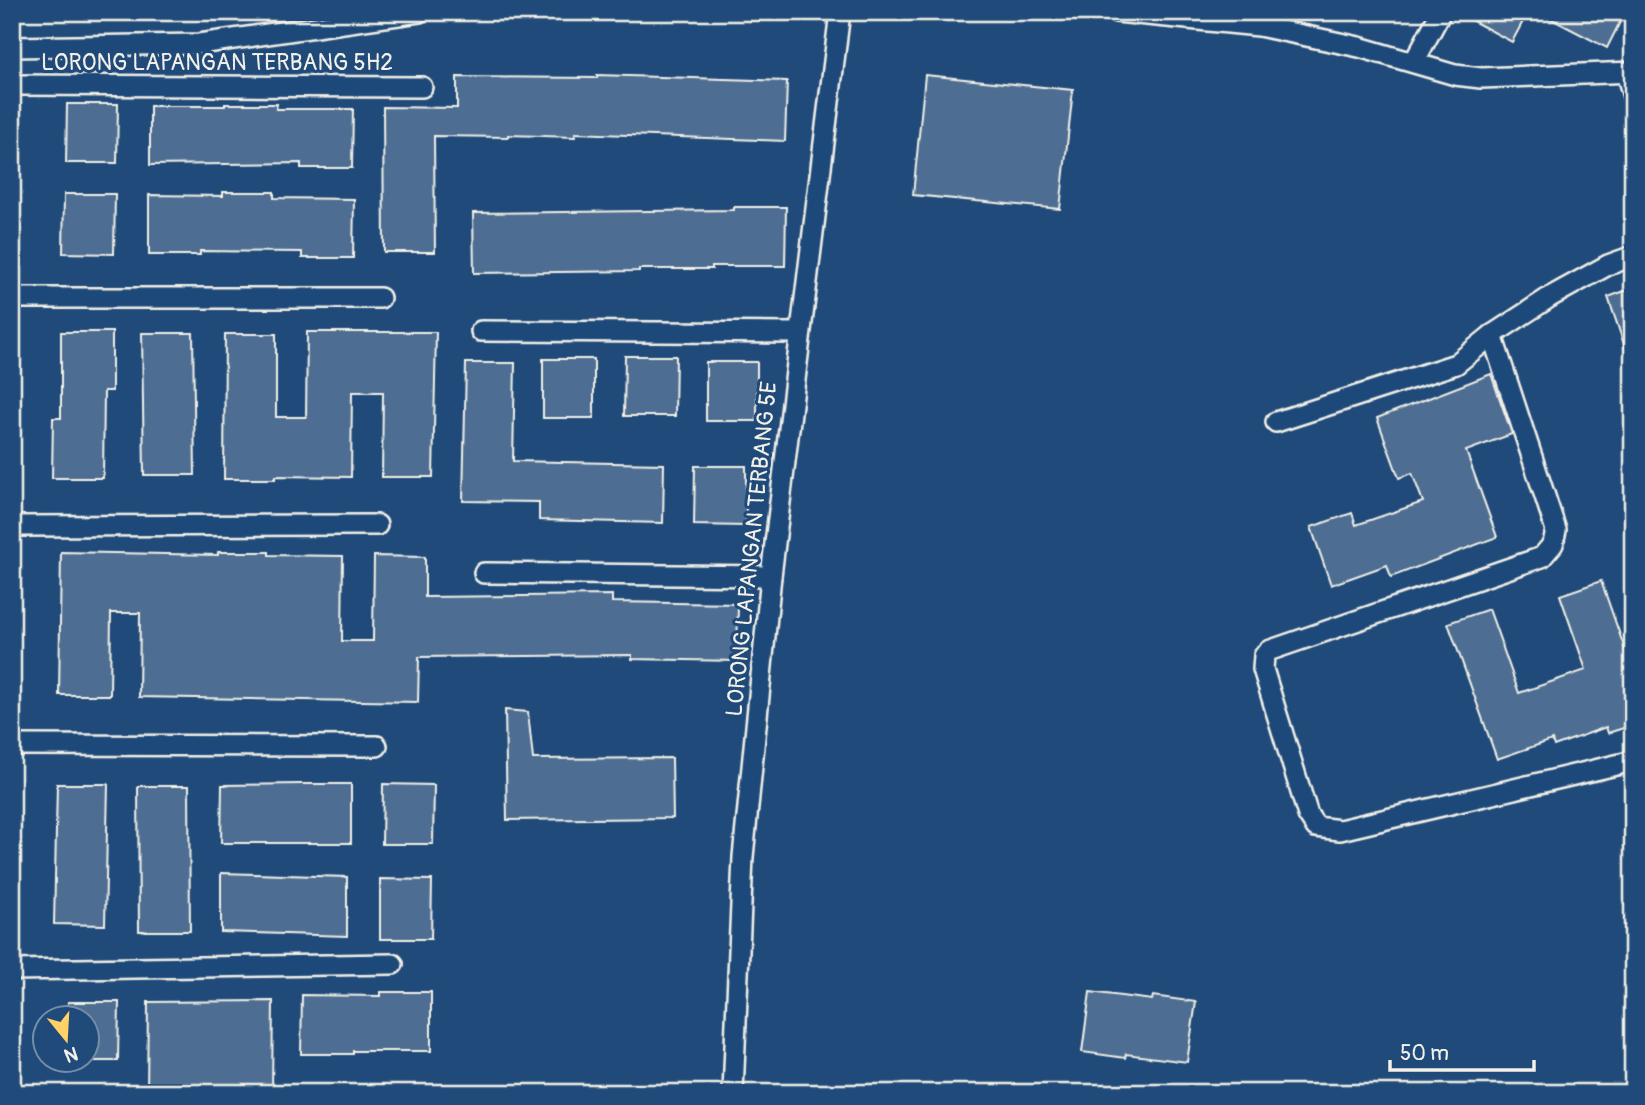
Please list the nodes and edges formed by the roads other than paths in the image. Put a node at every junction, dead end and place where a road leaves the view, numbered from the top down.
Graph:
1 (419, 12) edge
2 (840, 12) edge
3 (1116, 12) edge
4 (1441, 12) edge
5 (12, 47) edge
6 (1414, 62) junction
7 (1629, 73) edge
8 (12, 85) edge
9 (422, 87) dead end
10 (1633, 96) edge
11 (1633, 256) edge
12 (12, 298) edge
13 (380, 299) dead end
14 (481, 331) dead end
15 (799, 333) junction
16 (1492, 335) junction
17 (1276, 422) dead end
18 (377, 525) dead end
19 (12, 526) edge
20 (484, 573) dead end
21 (771, 576) junction
22 (12, 745) edge
23 (377, 746) dead end
24 (1633, 761) edge
25 (393, 964) dead end
26 (12, 970) edge
27 (733, 1093) edge

1 - 5 street
2 - 15 street, LORONG LAPANGAN TERBANG 5E
3 - 6 street
4 - 6 street
6 - 7 street
7 - 10 street
8 - 9 street, LORONG LAPANGAN TERBANG 5H2
11 - 16 street
12 - 13 street
14 - 15 street
15 - 21 street, LORONG LAPANGAN TERBANG 5E
16 - 17 street
16 - 24 street
18 - 19 street
20 - 21 street
21 - 27 street, LORONG LAPANGAN TERBANG 5E
22 - 23 street
25 - 26 street

